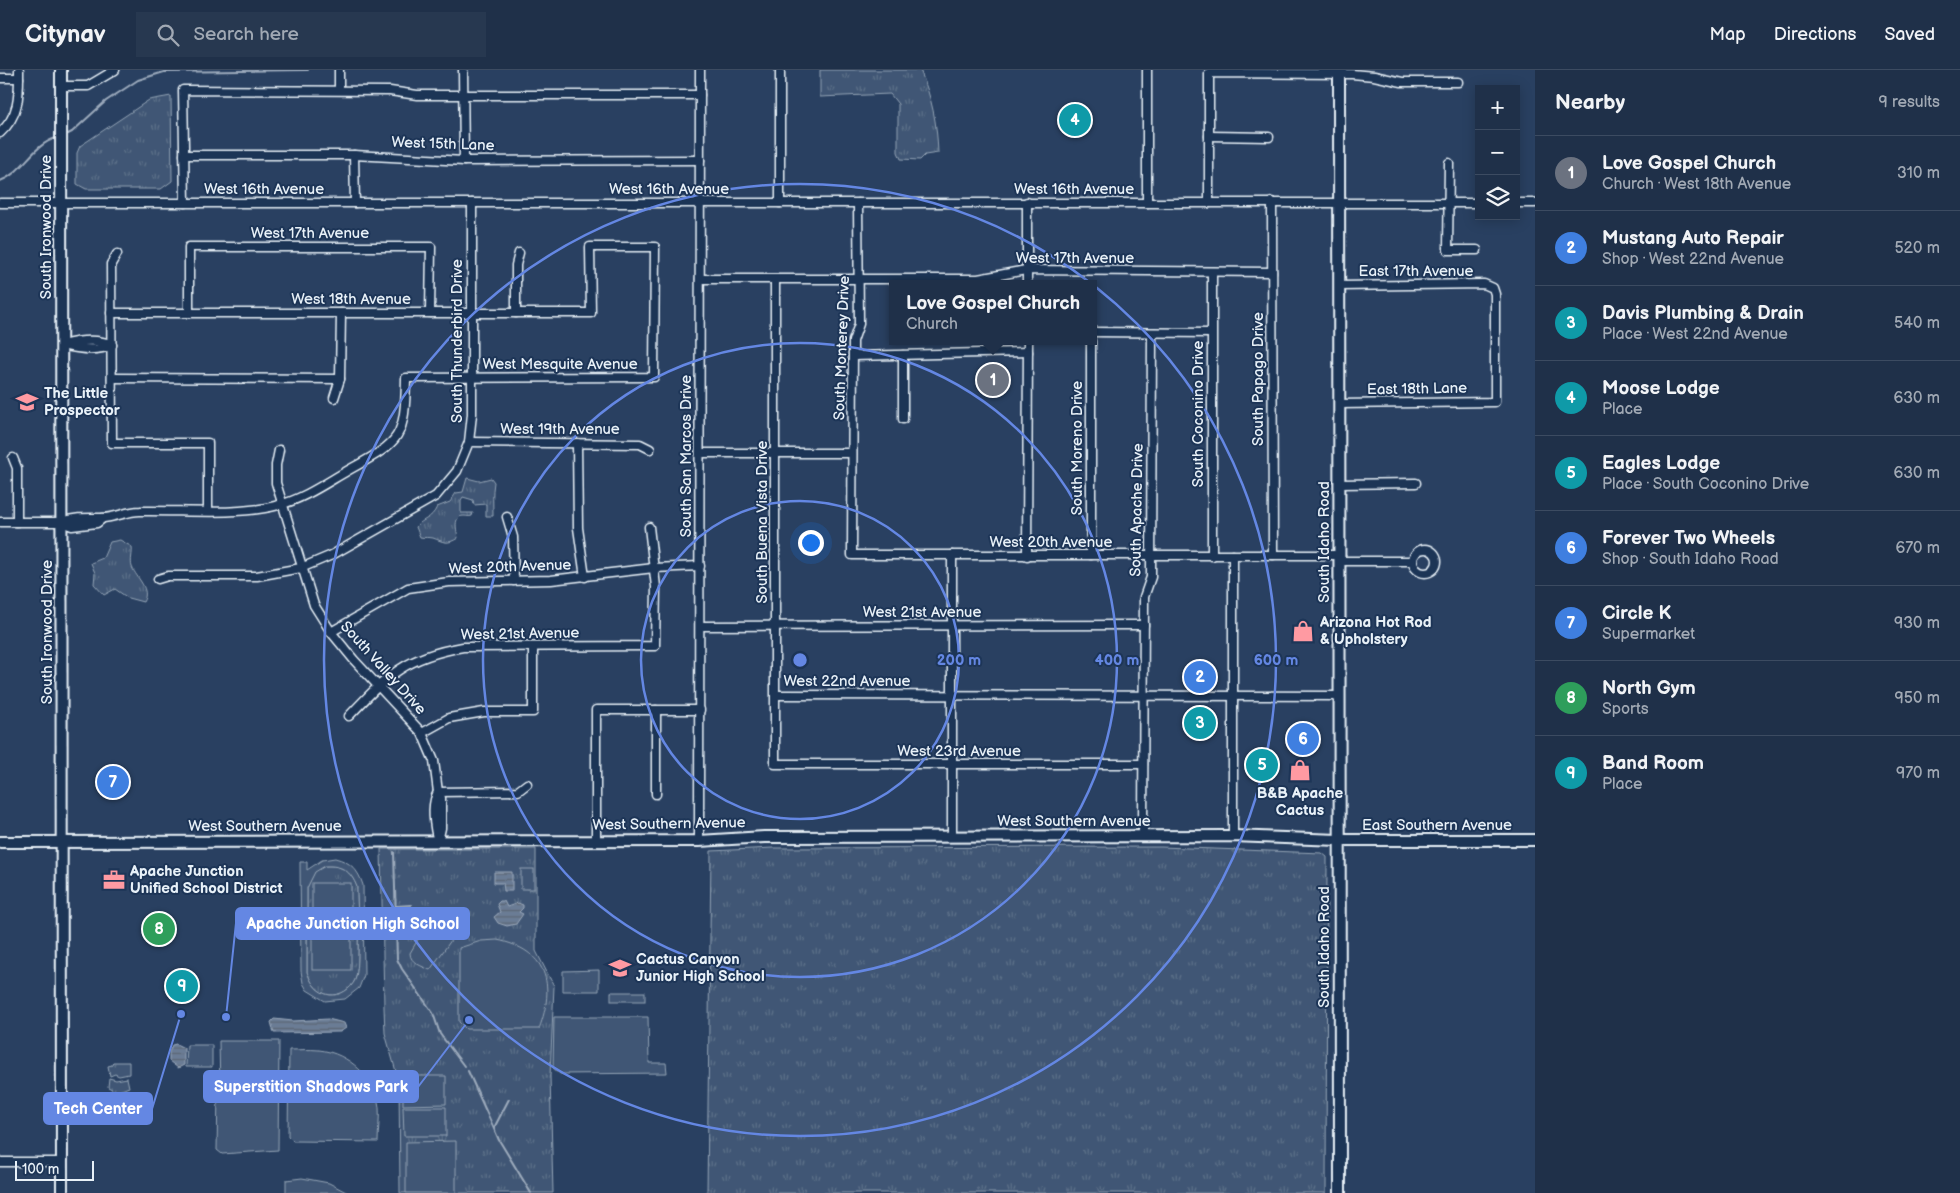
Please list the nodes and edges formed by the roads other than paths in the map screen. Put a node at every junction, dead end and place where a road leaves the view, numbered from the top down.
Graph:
1 (61, 70) edge
2 (115, 70) edge
3 (339, 70) edge
4 (463, 70) edge
5 (700, 70) edge
6 (780, 70) edge
7 (1147, 70) edge
8 (1339, 72) edge
9 (19, 74) edge
10 (0, 78) edge
11 (1458, 82) dead end
12 (61, 86) junction
13 (339, 90) junction
14 (464, 95) junction
15 (700, 95) junction
16 (1, 132) edge
17 (1209, 136) junction
18 (1269, 136) dead end
19 (184, 155) junction
20 (354, 155) junction
21 (464, 160) junction
22 (700, 160) junction
23 (1449, 163) dead end
24 (858, 202) junction
25 (1027, 202) junction
26 (1147, 202) junction
27 (1209, 202) junction
28 (1272, 202) junction
29 (0, 203) edge
30 (62, 203) junction
31 (355, 203) junction
32 (472, 203) junction
33 (700, 203) junction
34 (780, 203) junction
35 (1339, 203) junction
36 (1448, 203) junction
37 (1475, 203) edge
38 (1520, 203) edge
39 (1535, 203) edge
40 (185, 204) junction
41 (1478, 250) dead end
42 (519, 253) dead end
43 (117, 254) dead end
44 (1026, 270) junction
45 (1212, 272) junction
46 (1272, 272) junction
47 (700, 279) junction
48 (776, 280) junction
49 (859, 280) junction
50 (1027, 280) edge
51 (1338, 286) junction
52 (111, 312) junction
53 (189, 313) junction
54 (341, 313) junction
55 (430, 313) junction
56 (472, 313) junction
57 (516, 313) junction
58 (1097, 332) edge
59 (1152, 333) junction
60 (1211, 333) junction
61 (62, 345) junction
62 (112, 345) junction
63 (1028, 345) edge
64 (1091, 345) edge
65 (1028, 352) junction
66 (904, 355) junction
67 (853, 356) junction
68 (112, 378) junction
69 (472, 378) junction
70 (654, 378) joint
71 (340, 379) junction
72 (334, 398) dead end
73 (1495, 402) joint
74 (1338, 404) junction
75 (903, 419) dead end
76 (469, 442) junction
77 (577, 443) junction
78 (650, 449) dead end
79 (279, 450) dead end
80 (700, 453) junction
81 (775, 453) junction
82 (852, 453) junction
83 (13, 458) dead end
84 (1416, 483) dead end
85 (1339, 484) junction
86 (281, 505) junction
87 (208, 510) junction
88 (507, 517) dead end
89 (0, 522) edge
90 (17, 522) junction
91 (62, 522) junction
92 (649, 526) dead end
93 (852, 555) joint
94 (952, 555) junction
95 (1091, 555) junction
96 (1273, 555) junction
97 (1027, 556) junction
98 (1152, 556) junction
99 (1212, 556) junction
100 (1233, 556) junction
101 (1339, 558) junction
102 (1412, 561) dead end
103 (700, 566) junction
104 (301, 568) junction
105 (654, 568) junction
106 (585, 578) junction
107 (158, 580) dead end
108 (514, 581) junction
109 (1144, 625) junction
110 (700, 626) junction
111 (775, 626) junction
112 (953, 626) junction
113 (331, 632) junction
114 (533, 647) junction
115 (378, 686) junction
116 (776, 695) junction
117 (952, 695) junction
118 (1144, 695) junction
119 (1233, 695) junction
120 (1339, 696) junction
121 (656, 710) junction
122 (700, 710) junction
123 (349, 716) dead end
124 (422, 733) junction
125 (775, 764) joint
126 (1143, 764) junction
127 (952, 765) junction
128 (527, 784) dead end
129 (438, 792) junction
130 (656, 794) dead end
131 (952, 836) junction
132 (1143, 836) junction
133 (1233, 836) junction
134 (1339, 840) junction
135 (1535, 840) edge
136 (62, 841) junction
137 (438, 841) junction
138 (596, 841) junction
139 (699, 841) junction
140 (0, 842) edge
141 (0, 1162) edge
142 (62, 1162) junction
143 (62, 1193) edge
144 (1340, 1193) edge

1 - 12 main road, South Ironwood Drive
2 - 12 street
3 - 13 street
4 - 14 street
5 - 15 street, South San Marcos Drive
6 - 34 street
7 - 26 street
8 - 11 street
8 - 17 street
8 - 35 main road, South Idaho Road
9 - 10 street
9 - 16 street
12 - 30 main road, South Ironwood Drive
13 - 14 street
13 - 19 street
14 - 15 street
14 - 21 street
15 - 22 street, South San Marcos Drive
17 - 18 street
17 - 27 street
19 - 20 street, West 15th Lane
19 - 40 street
20 - 21 street, West 15th Lane
20 - 31 street
21 - 22 street, West 15th Lane
22 - 33 street, South San Marcos Drive
23 - 36 street
24 - 25 street, West 16th Avenue
24 - 34 street, West 16th Avenue
24 - 49 street, South Monterey Drive
25 - 26 street, West 16th Avenue
25 - 44 street
26 - 27 street, West 16th Avenue
27 - 28 street, West 16th Avenue
28 - 35 street, West 16th Avenue
28 - 46 street, South Papago Drive
29 - 30 street, West 16th Avenue
30 - 40 street, West 16th Avenue
30 - 61 main road, South Ironwood Drive
31 - 32 street, West 16th Avenue
31 - 40 street, West 16th Avenue
32 - 33 street, West 16th Avenue
32 - 56 street, South Thunderbird Drive
33 - 34 street, West 16th Avenue
33 - 47 street, South San Marcos Drive
35 - 36 street, West 16th Avenue
35 - 51 main road, South Idaho Road
36 - 37 street, West 16th Avenue
36 - 41 street
38 - 39 street
42 - 57 street
43 - 52 street
44 - 45 street, West 17th Avenue
44 - 49 street, West 17th Avenue
44 - 50 street
45 - 46 street, West 17th Avenue
45 - 60 street, South Coconino Drive
46 - 96 street, South Papago Drive
47 - 48 street, West 17th Avenue
47 - 80 street, South San Marcos Drive
48 - 49 street, West 17th Avenue
48 - 81 street, South Buena Vista Drive
49 - 67 street, South Monterey Drive
51 - 73 street, East 17th Avenue
51 - 74 main road, South Idaho Road
52 - 53 street, West 18th Avenue
52 - 62 street
53 - 54 street, West 18th Avenue
53 - 55 street, West 17th Avenue
54 - 55 street, West 18th Avenue
54 - 71 street
55 - 56 street, West 18th Avenue
56 - 57 street, West 18th Avenue
56 - 69 street, South Thunderbird Drive
57 - 70 street, West 18th Avenue
58 - 59 street
59 - 60 street
59 - 98 street, South Apache Drive
60 - 99 street, South Coconino Drive
61 - 62 street
61 - 91 main road, South Ironwood Drive
62 - 68 street
63 - 65 street
64 - 95 street, South Moreno Drive
65 - 66 street
65 - 97 street
66 - 67 street
66 - 75 street
67 - 82 street, South Monterey Drive
68 - 71 street
68 - 87 street
69 - 70 street, West Mesquite Avenue
69 - 76 street, South Thunderbird Drive
69 - 86 street, West Mesquite Avenue
71 - 72 street
73 - 74 street, East 18th Lane
74 - 85 main road, South Idaho Road
76 - 77 street, West 19th Avenue
76 - 104 street, South Thunderbird Drive
77 - 78 street, West 19th Avenue
77 - 106 street
79 - 86 street, South Valley Drive
80 - 81 street
80 - 103 street, South San Marcos Drive
81 - 82 street
81 - 111 street, South Buena Vista Drive
82 - 93 street, South Monterey Drive
83 - 90 street
84 - 85 street
85 - 101 main road, South Idaho Road
86 - 87 street
86 - 104 street, South Valley Drive
87 - 91 street
88 - 108 street
89 - 90 street
90 - 91 street
91 - 136 main road, South Ironwood Drive
92 - 105 street
93 - 94 street, West 20th Avenue
94 - 97 street, West 20th Avenue
94 - 112 street
95 - 97 street, West 20th Avenue
95 - 98 street, West 20th Avenue
96 - 100 street, West 20th Avenue
96 - 101 street, West 20th Avenue
98 - 99 street, West 20th Avenue
98 - 109 street, South Apache Drive
99 - 100 street, West 20th Avenue
100 - 119 street
101 - 102 street, West 20th Avenue
101 - 120 main road, South Idaho Road
103 - 105 street, West 20th Avenue
103 - 110 street, South San Marcos Drive
104 - 107 street, South Thunderbird Drive
104 - 113 street, South Valley Drive
105 - 106 street, West 20th Avenue
105 - 114 street, West 21st Avenue
106 - 108 street, West 20th Avenue
108 - 113 street, West 20th Avenue
109 - 112 street, West 21st Avenue
109 - 118 street, South Apache Drive
110 - 111 street, West 21st Avenue
110 - 122 street, South San Marcos Drive
111 - 112 street, West 21st Avenue
111 - 116 street, South Buena Vista Drive
112 - 117 street
113 - 115 street, South Valley Drive
114 - 115 street, West 21st Avenue
114 - 124 street
115 - 123 street, West 21st Avenue
115 - 124 street, South Valley Drive
116 - 117 street, West 22nd Avenue
116 - 125 street, South Buena Vista Drive
117 - 118 street, West 22nd Avenue
117 - 127 street
118 - 119 street, West 22nd Avenue
118 - 126 street, South Apache Drive
119 - 120 street, West 22nd Avenue
119 - 133 street
120 - 134 main road, South Idaho Road
121 - 122 street
121 - 130 street
121 - 138 street
122 - 139 street, South San Marcos Drive
124 - 129 street, South Valley Drive
125 - 127 street, West 23rd Avenue
126 - 127 street, West 23rd Avenue
126 - 132 street, South Apache Drive
127 - 131 street
128 - 129 street
129 - 137 street, South Valley Drive
131 - 132 main road, West Southern Avenue
131 - 139 main road, West Southern Avenue
132 - 133 main road, West Southern Avenue
133 - 134 main road, West Southern Avenue
134 - 135 main road, East Southern Avenue
134 - 144 main road, South Idaho Road
136 - 137 main road, West Southern Avenue
136 - 140 main road, West Southern Avenue
136 - 142 main road, South Ironwood Drive
137 - 138 main road, West Southern Avenue
138 - 139 main road, West Southern Avenue
141 - 142 street
142 - 143 main road, South Ironwood Drive

